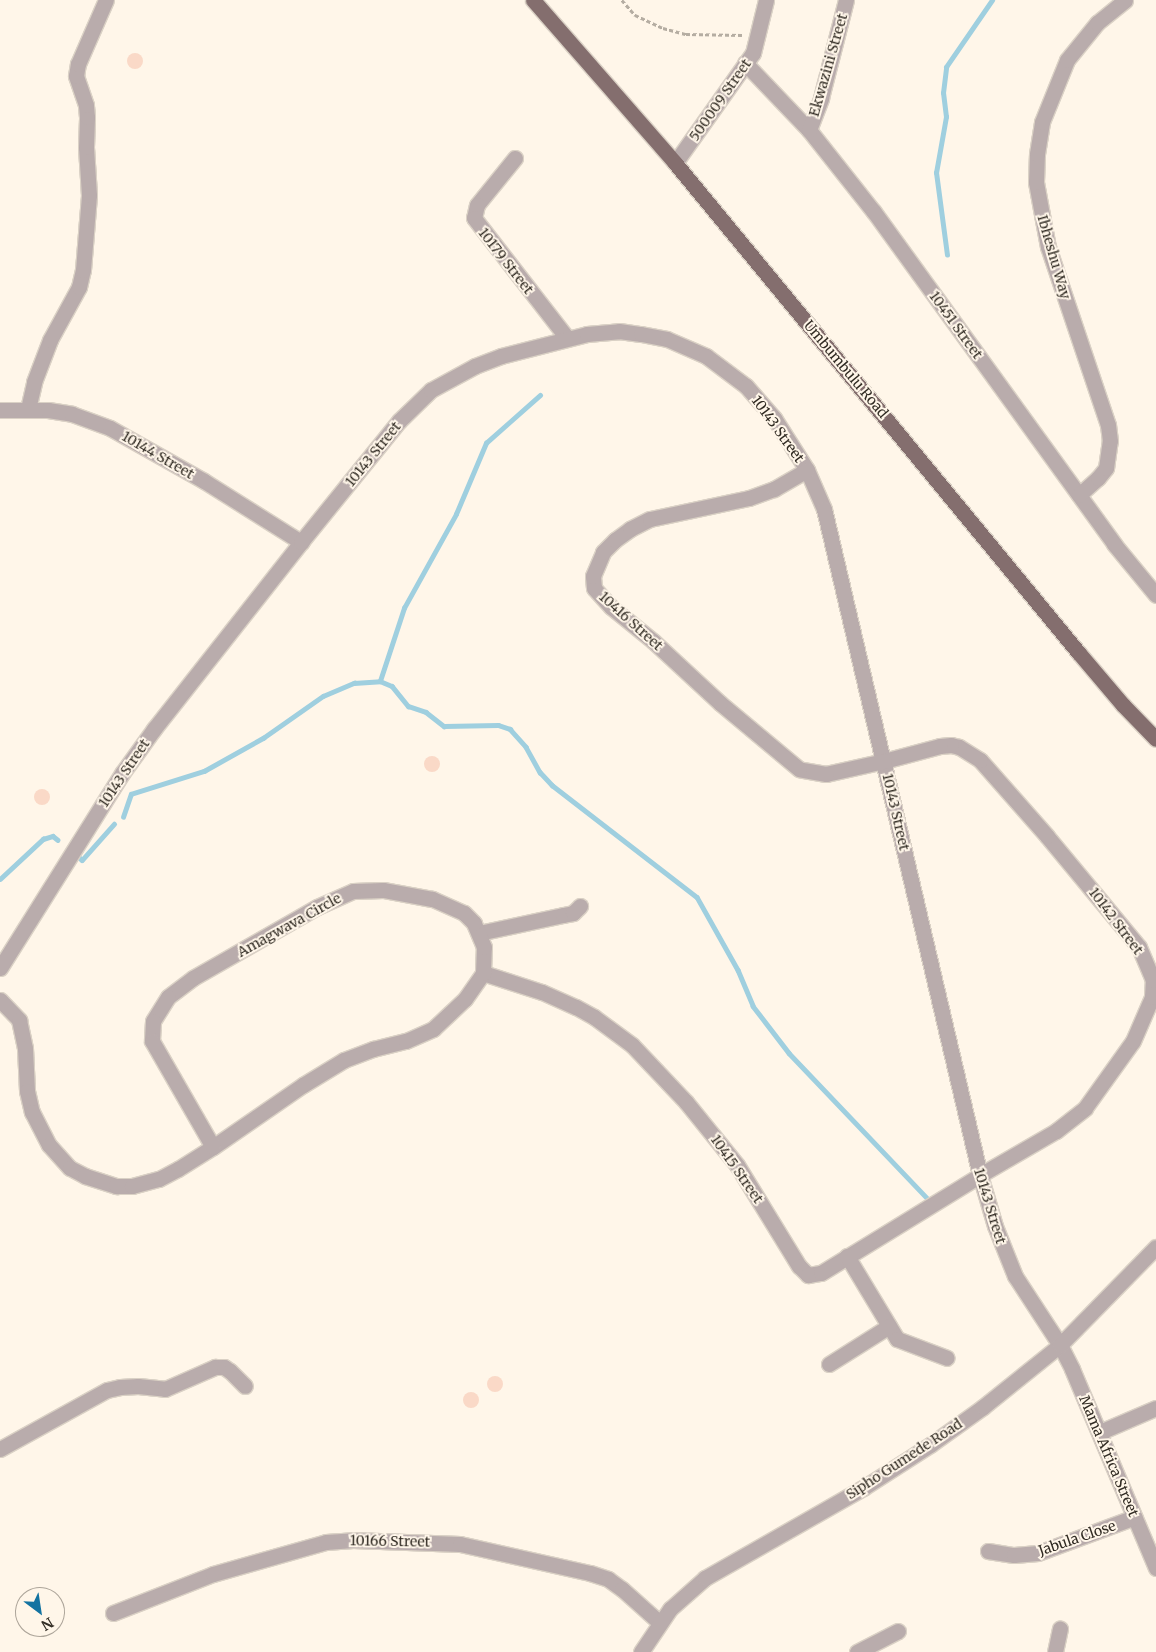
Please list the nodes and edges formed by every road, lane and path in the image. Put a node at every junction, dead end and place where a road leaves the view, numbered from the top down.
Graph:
1 (106, 0) edge
2 (533, 0) edge
3 (622, 0) edge
4 (766, 0) edge
5 (846, 0) edge
6 (1125, 0) edge
7 (758, 34) junction
8 (745, 63) junction
9 (809, 130) junction
10 (515, 158) dead end
11 (675, 163) junction
12 (567, 338) junction
13 (28, 409) junction
14 (0, 410) edge
15 (807, 470) junction
16 (1079, 495) junction
17 (301, 542) junction
18 (1156, 595) edge
19 (1156, 739) edge
20 (884, 761) junction
21 (580, 906) dead end
22 (479, 932) junction
23 (0, 968) edge
24 (482, 973) junction
25 (0, 1000) edge
26 (213, 1147) junction
27 (980, 1175) junction
28 (1156, 1247) edge
29 (847, 1256) junction
30 (889, 1326) junction
31 (1060, 1345) junction
32 (947, 1358) dead end
33 (829, 1364) dead end
34 (246, 1386) dead end
35 (1156, 1408) edge
36 (1100, 1432) junction
37 (0, 1449) edge
38 (1135, 1517) junction
39 (988, 1551) dead end
40 (1156, 1568) edge
41 (113, 1613) dead end
42 (660, 1623) junction
43 (1060, 1629) dead end
44 (898, 1631) dead end
45 (641, 1652) edge
46 (857, 1652) edge
47 (1055, 1652) edge

1 - 13 street
2 - 11 main road, Umbumbulu Road
3 - 7 path
4 - 7 street, 500009 Street
5 - 9 street, Ekwazini Street
6 - 16 street, Ibheshu Way
7 - 8 street, 500009 Street
8 - 9 street, 10451 Street
8 - 11 street, 500009 Street
9 - 16 street, 10451 Street
10 - 12 street, 10179 Street
11 - 19 main road, Umbumbulu Road
12 - 15 street, 10143 Street
12 - 17 street, 10143 Street
13 - 14 street, 10144 Street
13 - 17 street, 10144 Street
15 - 20 street, 10143 Street
15 - 20 street, 10416 Street
16 - 18 street, 10451 Street
17 - 23 street, 10143 Street
20 - 27 street, 10143 Street
20 - 27 street, 10142 Street
21 - 22 street
22 - 24 street, Amagwava Circle
22 - 26 street, Amagwava Circle
24 - 26 street, Amagwava Circle
24 - 29 street, 10415 Street
25 - 26 street, Amagwava Circle
27 - 29 street, 10415 Street
27 - 31 street, 10143 Street
28 - 31 street, Sipho Gumede Road
29 - 30 street
30 - 32 street
30 - 33 street
31 - 36 street, Mama Africa Street
31 - 42 street, Sipho Gumede Road
34 - 37 street
35 - 36 street
36 - 38 street, Mama Africa Street
38 - 39 street, Jabula Close
38 - 40 street, Mama Africa Street
41 - 42 street, 10166 Street
42 - 45 street, Sipho Gumede Road
43 - 47 street
44 - 46 street

